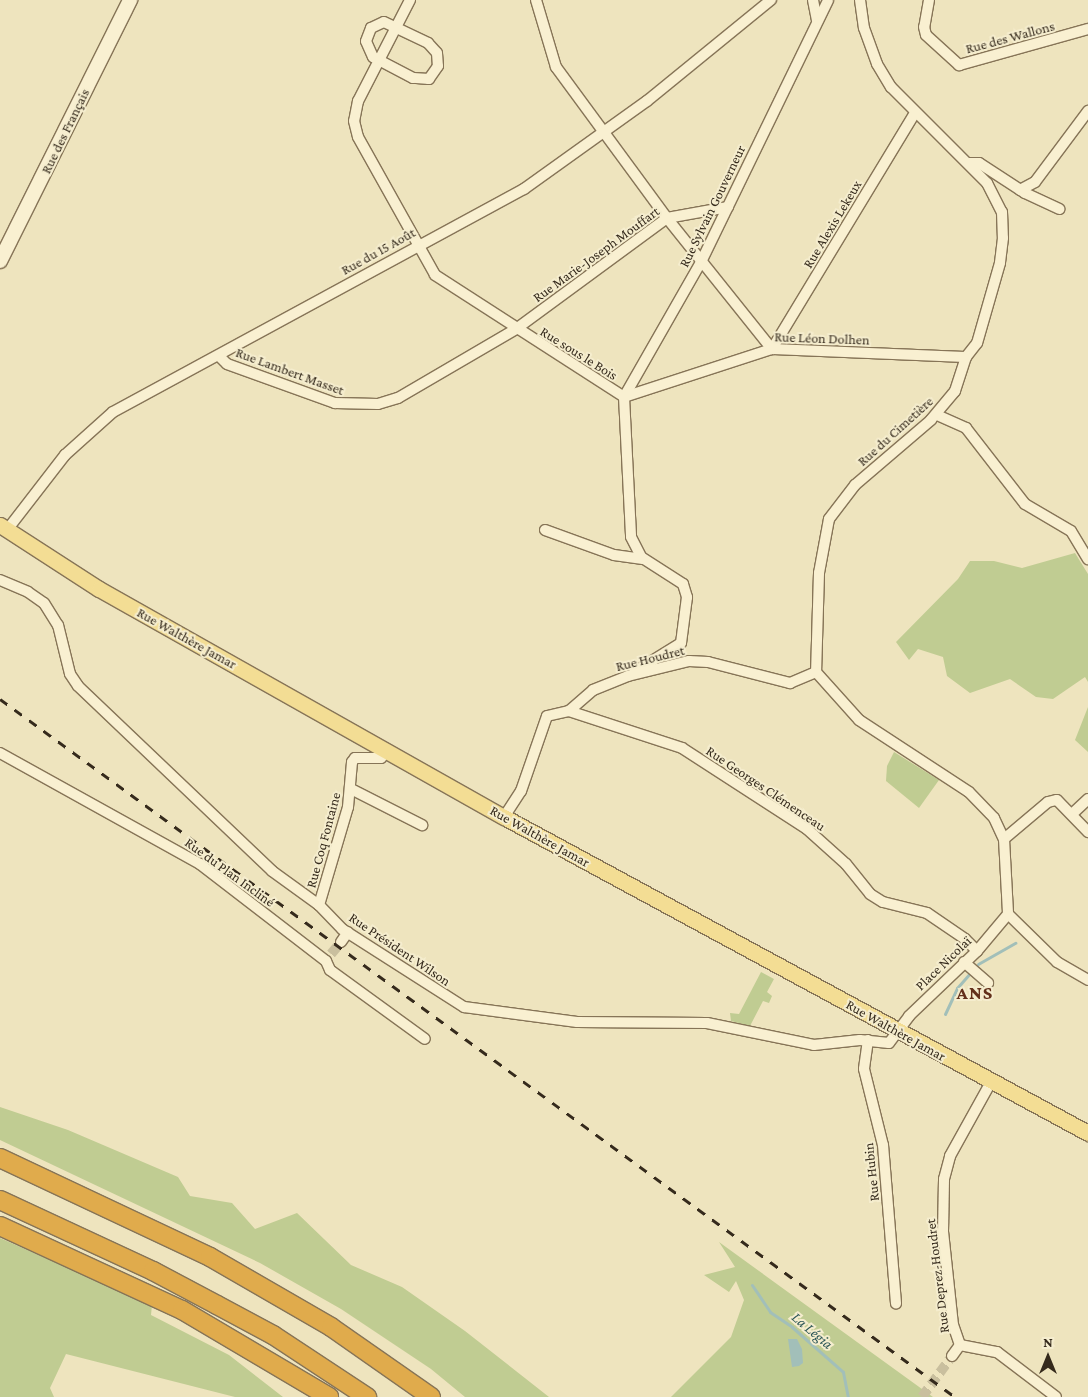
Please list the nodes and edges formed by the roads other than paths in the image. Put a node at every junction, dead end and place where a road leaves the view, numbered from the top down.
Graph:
1 (130, 0) edge
2 (410, 0) edge
3 (536, 0) edge
4 (771, 0) edge
5 (813, 0) edge
6 (828, 0) edge
7 (929, 0) edge
8 (858, 1) edge
9 (817, 22) junction
10 (398, 27) junction
11 (1088, 29) edge
12 (380, 60) junction
13 (1088, 111) edge
14 (916, 113) junction
15 (604, 132) junction
16 (969, 163) junction
17 (1020, 190) junction
18 (728, 207) junction
19 (1060, 209) dead end
20 (667, 218) junction
21 (421, 244) junction
22 (0, 261) edge
23 (701, 262) junction
24 (516, 329) junction
25 (772, 349) junction
26 (219, 356) junction
27 (966, 357) junction
28 (624, 397) junction
29 (937, 415) junction
30 (3, 528) edge
31 (545, 530) dead end
32 (643, 559) junction
33 (1088, 559) edge
34 (0, 580) edge
35 (816, 672) junction
36 (628, 676) junction
37 (569, 711) junction
38 (388, 750) junction
39 (0, 753) edge
40 (351, 790) junction
41 (1088, 799) edge
42 (1072, 814) junction
43 (504, 818) junction
44 (422, 825) dead end
45 (1088, 832) edge
46 (1004, 838) junction
47 (319, 905) junction
48 (1008, 914) junction
49 (348, 932) junction
50 (341, 942) tunnel mouth
51 (977, 951) junction
52 (964, 962) junction
53 (1088, 980) edge
54 (988, 983) dead end
55 (898, 1032) junction
56 (425, 1039) dead end
57 (868, 1040) junction
58 (991, 1082) junction
59 (1088, 1133) edge
60 (0, 1158) edge
61 (0, 1200) edge
62 (0, 1226) edge
63 (0, 1231) edge
64 (63, 1254) junction
65 (896, 1303) dead end
66 (960, 1345) junction
67 (952, 1356) tunnel mouth
68 (329, 1397) edge
69 (367, 1397) edge
70 (431, 1397) edge
71 (1056, 1397) edge

1 - 22 main road, Rue des Français
2 - 10 street, Rue sous le Bois
3 - 15 street
4 - 15 street, Rue du 15 Août
5 - 9 street
6 - 9 street, Rue Sylvain Gouverneur
7 - 11 street, Rue des Wallons
8 - 14 street, Rue du Cimetière
9 - 18 street, Rue Sylvain Gouverneur
10 - 12 street, Rue sous le Bois
10 - 12 street
10 - 12 street
12 - 21 street, Rue sous le Bois
13 - 17 street
14 - 16 street, Rue du Cimetière
14 - 25 street, Rue Alexis Lekeux
15 - 20 street
15 - 21 street, Rue du 15 Août
16 - 17 street
16 - 27 street, Rue du Cimetière
17 - 19 street
18 - 20 street, Rue Marie-Joseph Mouffart
18 - 23 street, Rue Sylvain Gouverneur
20 - 23 street
20 - 24 street, Rue Marie-Joseph Mouffart
21 - 24 street, Rue sous le Bois
21 - 26 street, Rue du 15 Août
23 - 25 street
23 - 28 street, Rue Sylvain Gouverneur
24 - 26 street, Rue Lambert Masset
24 - 28 street, Rue sous le Bois
25 - 27 street, Rue Léon Dolhen
25 - 28 street, Rue Léon Dolhen
26 - 30 street, Rue du 15 Août
27 - 29 street, Rue du Cimetière
28 - 32 street, Rue sous le Bois
29 - 33 street
29 - 35 street, Rue du Cimetière
30 - 38 main road, Rue Walthère Jamar
31 - 32 street, Rue sous le Bois
32 - 36 street, Rue sous le Bois
34 - 47 street, Rue Président Wilson
35 - 36 street, Rue Houdret
35 - 46 street
36 - 37 street, Rue Houdret
37 - 43 street, Rue Houdret
37 - 51 street, Rue Georges Clémenceau
38 - 40 street, Rue Coq Fontaine
38 - 43 main road, Rue Walthère Jamar
39 - 56 street, Rue du Plan Incliné
40 - 44 street
40 - 47 street, Rue Coq Fontaine
41 - 42 street
42 - 45 street
42 - 46 street
43 - 55 main road, Rue Walthère Jamar
46 - 48 street
47 - 49 street, Rue Président Wilson
48 - 51 street, Place Nicolaï
48 - 53 street
49 - 50 street
49 - 57 street, Rue Président Wilson
51 - 52 street, Place Nicolaï
52 - 54 street
52 - 55 street, Place Nicolaï
55 - 57 street, Rue Président Wilson
55 - 58 main road, Rue Walthère Jamar
57 - 65 street, Rue Hubin
58 - 59 main road, Rue Walthère Jamar
58 - 66 street, Rue Deprez-Houdret
60 - 70 highway
61 - 69 highway
62 - 64 highway
63 - 64 highway
64 - 68 highway
66 - 67 street, Rue Deprez-Houdret
66 - 71 street

